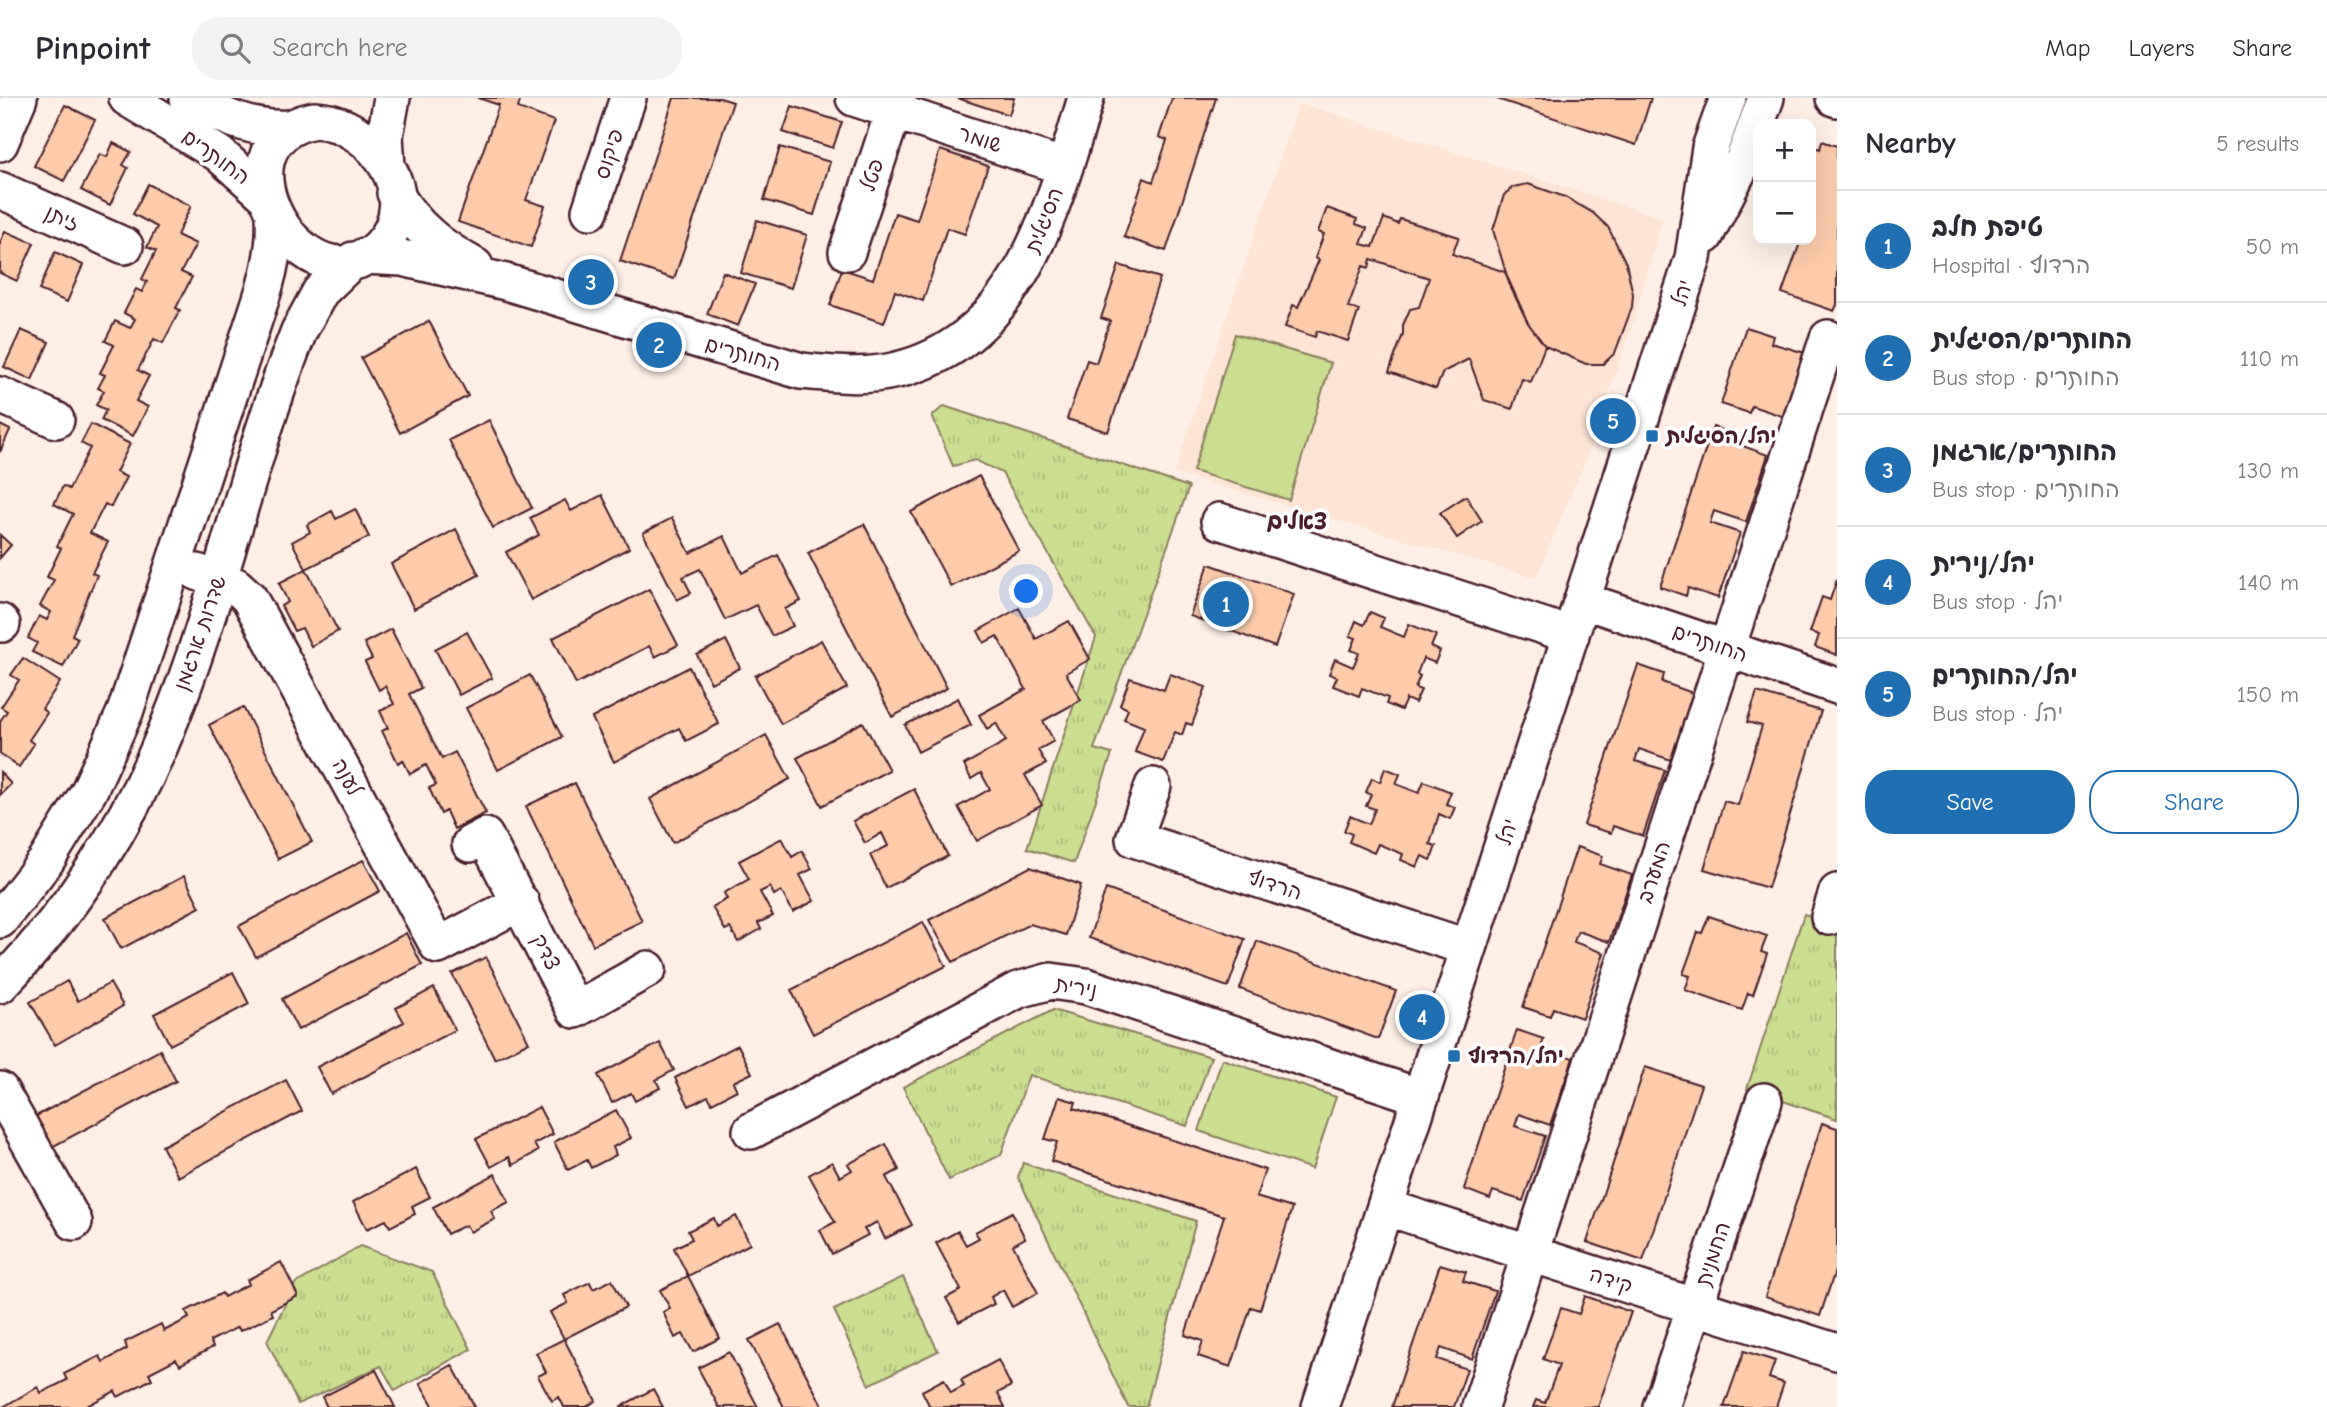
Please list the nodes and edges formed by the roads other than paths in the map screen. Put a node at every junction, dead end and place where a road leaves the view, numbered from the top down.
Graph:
1 (19, 98) edge
2 (127, 98) edge
3 (188, 98) edge
4 (392, 98) edge
5 (628, 98) edge
6 (854, 98) edge
7 (1086, 98) edge
8 (1728, 98) edge
9 (1766, 98) edge
10 (896, 104) edge
11 (305, 116) edge
12 (0, 143) edge
13 (1065, 167) junction
14 (391, 180) junction
15 (0, 190) edge
16 (270, 207) junction
17 (590, 211) dead end
18 (125, 246) dead end
19 (847, 252) dead end
20 (359, 258) junction
21 (1693, 258) junction
22 (506, 282) junction
23 (976, 329) joint
24 (1828, 338) dead end
25 (0, 395) edge
26 (56, 420) dead end
27 (1219, 522) dead end
28 (175, 564) junction
29 (218, 579) junction
30 (1582, 600) junction
31 (1571, 635) junction
32 (1726, 649) junction
33 (1837, 686) edge
34 (1153, 786) dead end
35 (470, 844) dead end
36 (522, 902) junction
37 (0, 920) edge
38 (1469, 948) junction
39 (648, 969) dead end
40 (0, 985) edge
41 (0, 1090) edge
42 (1421, 1097) junction
43 (1764, 1101) dead end
44 (751, 1132) dead end
45 (1385, 1207) junction
46 (74, 1222) dead end
47 (1530, 1254) junction
48 (1695, 1307) junction
49 (1837, 1352) edge
50 (1320, 1407) edge
51 (1480, 1407) edge
52 (1661, 1407) edge

1 - 12 street
2 - 16 street, החותרים
3 - 11 street, החותרים
4 - 14 street
5 - 17 street, פיקוס
6 - 10 street, שומר
7 - 13 street, הסיגלית
8 - 21 street, יהל
9 - 21 street, יהל
10 - 13 street, שומר
10 - 19 street, פטל
11 - 14 street
11 - 16 street
13 - 23 street, הסיגלית
14 - 20 street
14 - 22 street, החותרים
15 - 18 street, זיתן
16 - 20 street
16 - 28 street
20 - 22 street, החותרים
20 - 29 street, שדרות ארגמן
21 - 30 street, יהל
22 - 23 street, החותרים
24 - 32 street, המערב
25 - 26 street
27 - 31 street
28 - 29 street, לענה
28 - 37 street
29 - 36 street, לענה
29 - 40 street, שדרות ארגמן
30 - 31 street, יהל
30 - 32 street, החותרים
31 - 38 street, יהל
32 - 33 street, החותרים
32 - 47 street, המערב
34 - 38 street, הרדוף
35 - 36 street, צדק
36 - 39 street, צדק
38 - 42 street, יהל
41 - 46 street
42 - 44 street, נירית
42 - 45 street, יהל
43 - 48 street, החמנית
45 - 47 street, קידה
45 - 50 street, יהל
47 - 48 street, קידה
47 - 51 street, המערב
48 - 49 street, קידה
48 - 52 street, החמנית

